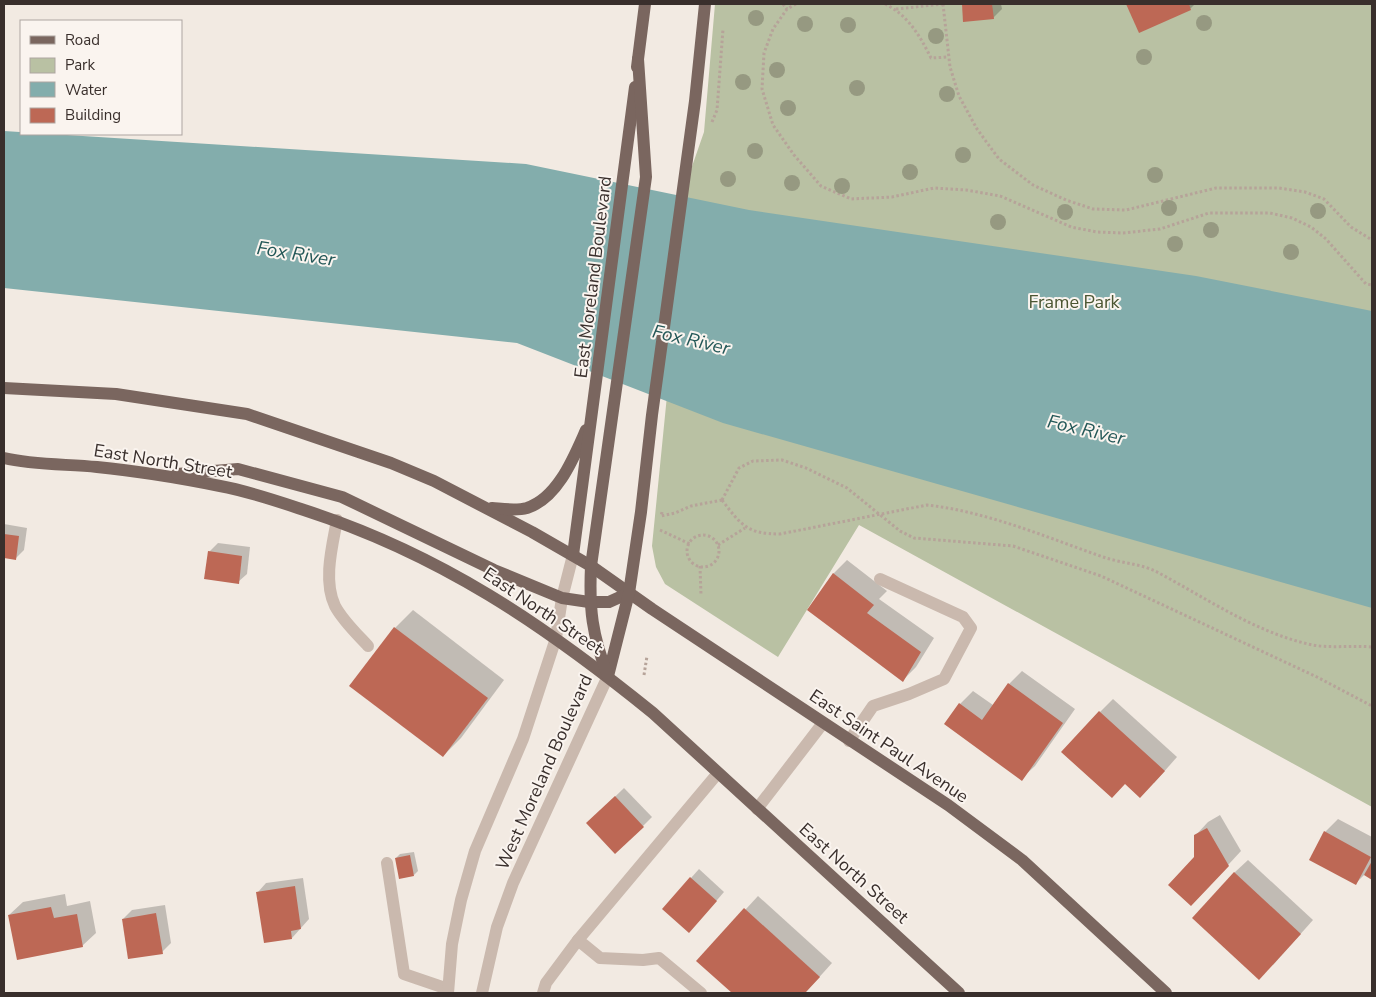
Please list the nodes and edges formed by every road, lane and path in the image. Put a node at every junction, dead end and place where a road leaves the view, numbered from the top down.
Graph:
1 (645, 4) edge
2 (705, 4) edge
3 (782, 4) edge
4 (796, 4) edge
5 (885, 4) edge
6 (943, 4) edge
7 (787, 9) junction
8 (896, 10) junction
9 (723, 25) dead end
10 (948, 57) junction
11 (638, 59) junction
12 (710, 127) dead end
13 (1372, 240) edge
14 (1372, 285) edge
15 (4, 388) edge
16 (593, 414) junction
17 (4, 458) edge
18 (157, 476) junction
19 (722, 500) junction
20 (662, 506) dead end
21 (486, 508) junction
22 (878, 514) junction
23 (337, 520) junction
24 (745, 528) junction
25 (660, 530) dead end
26 (690, 544) junction
27 (718, 544) junction
28 (573, 555) junction
29 (592, 566) junction
30 (700, 566) junction
31 (880, 579) dead end
32 (628, 593) junction
33 (701, 595) dead end
34 (562, 598) junction
35 (589, 602) junction
36 (556, 638) junction
37 (368, 646) dead end
38 (1372, 647) edge
39 (646, 656) dead end
40 (644, 675) dead end
41 (608, 676) junction
42 (1372, 706) edge
43 (823, 723) junction
44 (849, 741) junction
45 (718, 773) junction
46 (757, 809) junction
47 (386, 863) dead end
48 (578, 940) junction
49 (448, 991) edge
50 (482, 993) edge
51 (543, 993) edge
52 (701, 993) edge
53 (959, 993) edge
54 (1166, 993) edge

1 - 11 main road, East Moreland Boulevard
2 - 32 main road, West Moreland Boulevard
3 - 7 path
4 - 7 path
5 - 8 path
6 - 8 path
6 - 10 path
7 - 14 path
8 - 10 path
9 - 12 path
10 - 13 path
11 - 16 main road, East Moreland Boulevard
11 - 29 main road
15 - 21 main road
16 - 21 main road
16 - 28 main road, East Moreland Boulevard
17 - 18 main road, East North Street
18 - 23 main road, East North Street
18 - 34 main road
19 - 20 path
19 - 22 path
19 - 24 path
21 - 28 main road
22 - 24 path
22 - 38 path
22 - 42 path
23 - 36 main road, East North Street
23 - 37 street
24 - 27 path
25 - 26 path
26 - 27 path
26 - 30 path
27 - 30 path
28 - 29 main road, East Saint Paul Avenue
28 - 34 street, West Moreland Boulevard
29 - 32 main road, East Saint Paul Avenue
29 - 35 main road
30 - 33 path
31 - 44 street
32 - 35 main road
32 - 41 main road, West Moreland Boulevard
32 - 43 main road, East Saint Paul Avenue
34 - 35 main road
34 - 36 street, West Moreland Boulevard
35 - 41 main road
36 - 41 main road, East North Street
36 - 49 street, West Moreland Boulevard
39 - 40 path
41 - 45 main road, East North Street
41 - 50 street, West Moreland Boulevard
43 - 44 main road, East Saint Paul Avenue
43 - 46 street
44 - 54 main road, East Saint Paul Avenue
45 - 46 main road, East North Street
45 - 48 street
46 - 53 main road, East North Street
47 - 49 street
48 - 51 street
48 - 52 street

